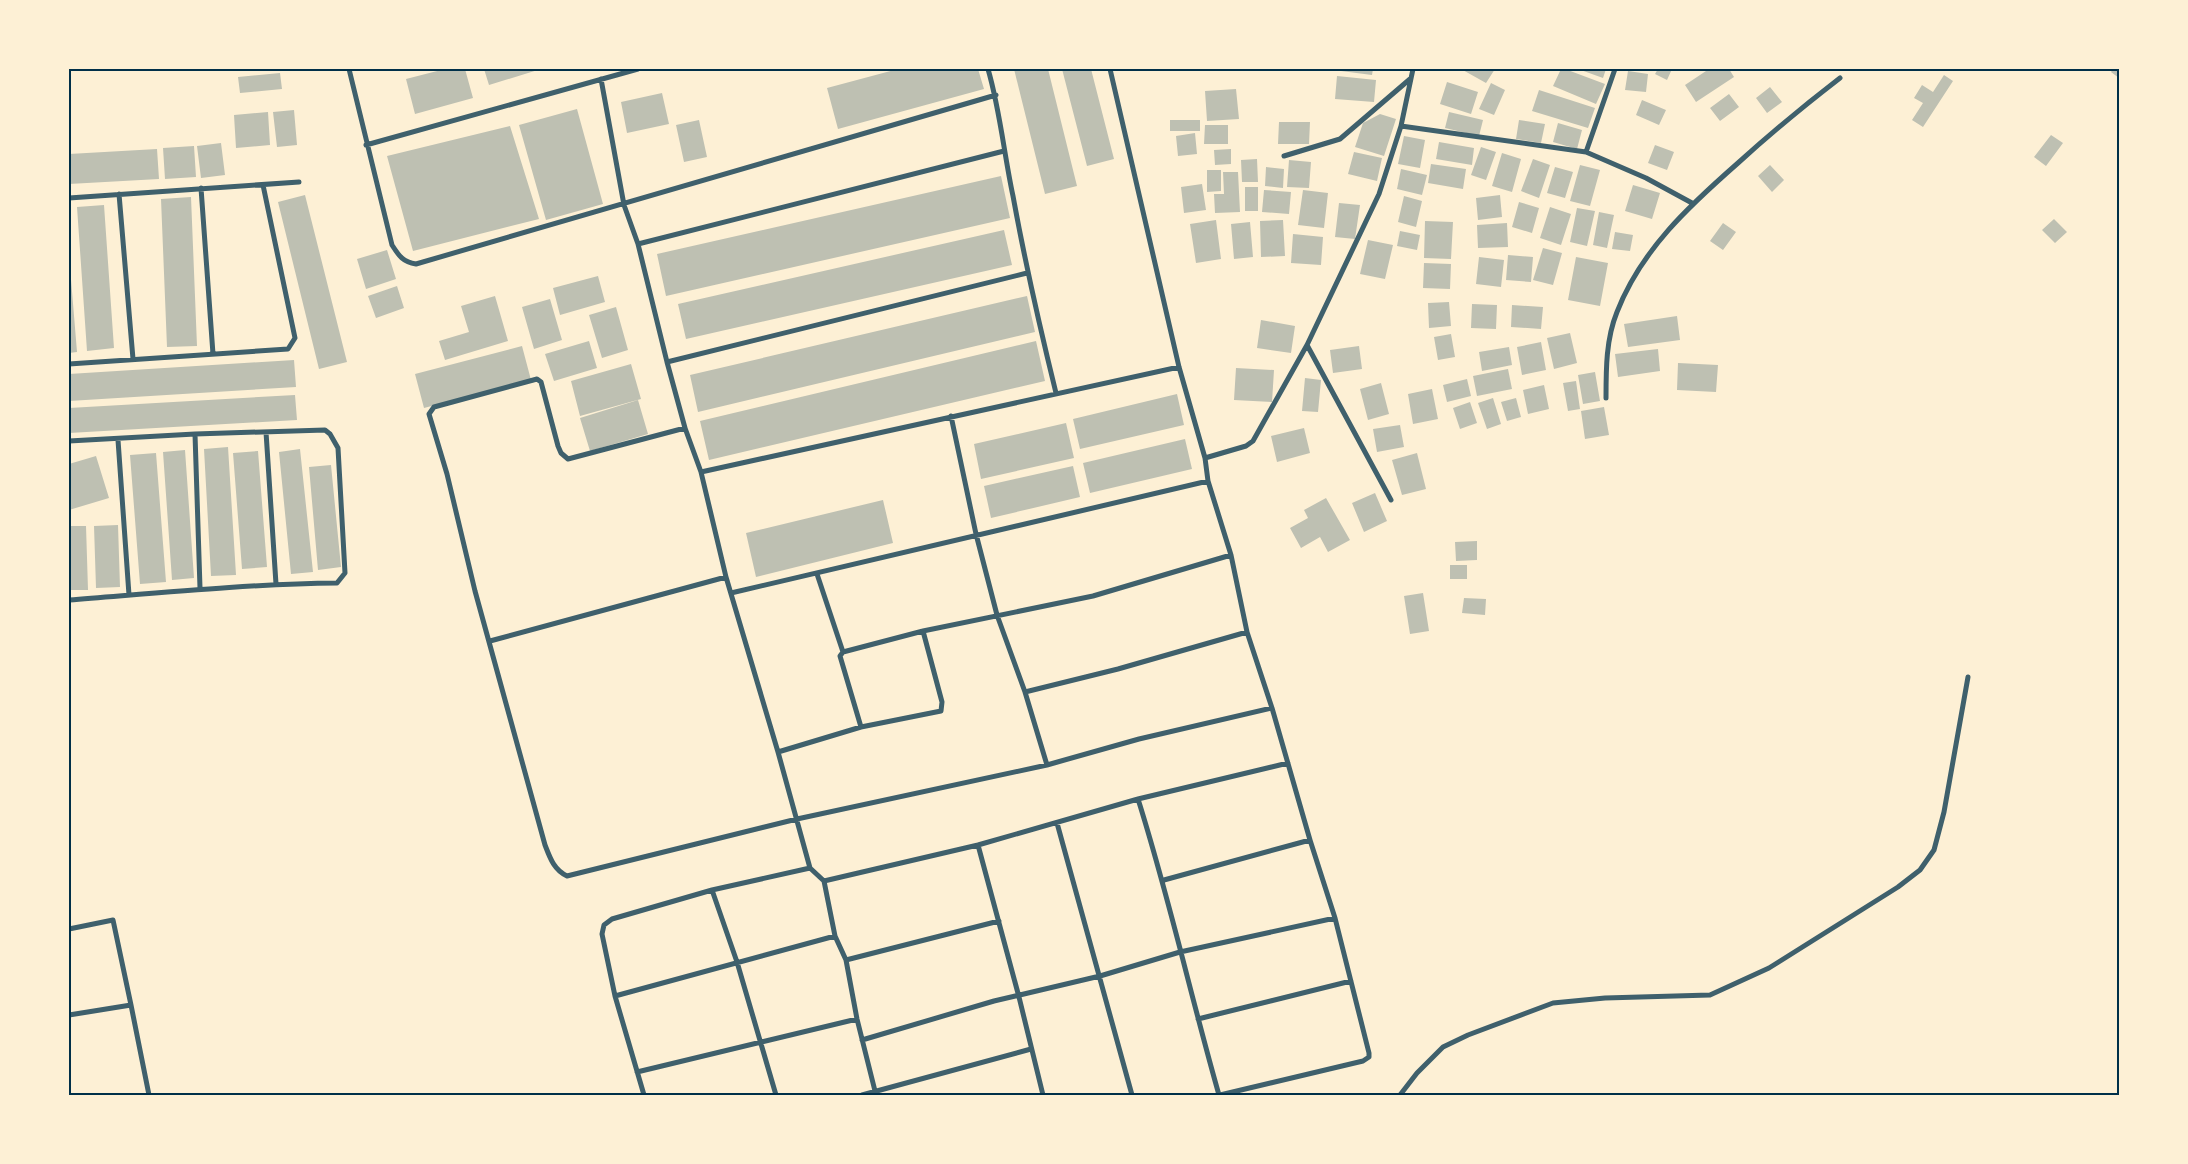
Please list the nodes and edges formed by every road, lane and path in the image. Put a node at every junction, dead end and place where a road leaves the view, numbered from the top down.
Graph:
1 (349, 69) edge
2 (638, 69) edge
3 (988, 69) edge
4 (1110, 69) edge
5 (1413, 69) edge
6 (1615, 69) edge
7 (1840, 78) dead end
8 (1410, 79) junction
9 (601, 80) junction
10 (996, 95) junction
11 (1401, 126) junction
12 (366, 145) junction
13 (1004, 151) junction
14 (1586, 152) junction
15 (1284, 156) dead end
16 (299, 182) dead end
17 (263, 185) junction
18 (201, 188) junction
19 (119, 194) junction
20 (69, 198) edge
21 (1692, 203) junction
22 (624, 205) junction
23 (638, 244) junction
24 (1027, 272) junction
25 (1307, 345) junction
26 (213, 354) junction
27 (133, 359) junction
28 (667, 362) junction
29 (69, 364) edge
30 (1179, 366) junction
31 (1056, 393) junction
32 (1606, 398) dead end
33 (951, 416) junction
34 (685, 428) junction
35 (266, 432) junction
36 (195, 434) junction
37 (118, 440) junction
38 (69, 442) edge
39 (1205, 458) junction
40 (701, 472) junction
41 (1208, 481) junction
42 (1391, 500) dead end
43 (976, 534) junction
44 (1231, 555) junction
45 (817, 574) junction
46 (726, 577) junction
47 (276, 584) junction
48 (200, 588) junction
49 (731, 593) junction
50 (129, 595) junction
51 (69, 600) edge
52 (997, 615) junction
53 (923, 631) junction
54 (1247, 632) junction
55 (490, 641) junction
56 (843, 652) junction
57 (1968, 677) dead end
58 (1025, 692) junction
59 (1272, 708) junction
60 (861, 727) junction
61 (778, 752) junction
62 (1288, 763) junction
63 (1047, 765) junction
64 (1138, 799) junction
65 (797, 819) junction
66 (1057, 823) junction
67 (1310, 840) junction
68 (978, 845) junction
69 (810, 868) junction
70 (1164, 880) junction
71 (824, 881) junction
72 (712, 890) junction
73 (1334, 918) junction
74 (999, 921) junction
75 (69, 929) edge
76 (835, 936) junction
77 (1180, 952) junction
78 (846, 960) junction
79 (737, 962) junction
80 (1100, 976) junction
81 (1351, 981) junction
82 (615, 996) junction
83 (1020, 997) junction
84 (131, 1005) junction
85 (69, 1015) edge
86 (857, 1019) junction
87 (1198, 1019) junction
88 (862, 1040) junction
89 (759, 1043) junction
90 (1030, 1049) junction
91 (637, 1072) junction
92 (876, 1093) edge
93 (150, 1095) edge
94 (644, 1095) edge
95 (776, 1095) edge
96 (862, 1095) edge
97 (1043, 1095) edge
98 (1132, 1095) edge
99 (1220, 1095) edge
100 (1400, 1095) edge

1 - 12 street
2 - 9 street
3 - 10 street
4 - 30 street
5 - 8 street
6 - 14 street
7 - 21 street
8 - 11 street
8 - 15 street
9 - 12 street
9 - 22 street
10 - 13 street
10 - 22 street
11 - 14 street
11 - 25 street
12 - 22 street
13 - 23 street
13 - 24 street
14 - 21 street
16 - 17 street
17 - 18 street
17 - 26 street
18 - 19 street
18 - 26 street
19 - 20 street
19 - 27 street
21 - 32 street
22 - 23 street
23 - 28 street
24 - 28 street
24 - 31 street
25 - 39 street
25 - 42 street
26 - 27 street
27 - 29 street
28 - 34 street
30 - 31 street
30 - 39 street
31 - 33 street
33 - 40 street
33 - 43 street
34 - 40 street
34 - 55 street
35 - 36 street
35 - 47 street
35 - 47 street
36 - 37 street
36 - 48 street
37 - 38 street
37 - 50 street
39 - 41 street
40 - 46 street
41 - 43 street
41 - 44 street
43 - 45 street
43 - 52 street
44 - 52 street
44 - 54 street
45 - 49 street
45 - 56 street
46 - 49 street
46 - 55 street
47 - 48 street
48 - 50 street
49 - 61 street
50 - 51 street
52 - 53 street
52 - 58 street
53 - 56 street
53 - 60 street
54 - 58 street
54 - 59 street
55 - 65 street
56 - 60 street
57 - 100 street
58 - 63 street
59 - 62 street
59 - 63 street
60 - 61 street
61 - 65 street
62 - 64 street
62 - 67 street
63 - 65 street
64 - 66 street
64 - 70 street
65 - 69 street
66 - 68 street
66 - 80 street
67 - 70 street
67 - 73 street
68 - 71 street
68 - 74 street
69 - 71 street
69 - 72 street
70 - 77 street
71 - 76 street
72 - 79 street
72 - 82 street
73 - 77 street
73 - 81 street
74 - 78 street
74 - 83 street
75 - 84 street
76 - 78 street
76 - 79 street
77 - 80 street
77 - 87 street
78 - 86 street
79 - 82 street
79 - 89 street
80 - 83 street
80 - 98 street
81 - 87 street
81 - 99 street
82 - 91 street
83 - 88 street
83 - 90 street
84 - 85 street
84 - 93 street
86 - 88 street
86 - 89 street
87 - 99 street
88 - 92 street
89 - 91 street
89 - 95 street
90 - 92 street
90 - 97 street
91 - 94 street
92 - 96 street

